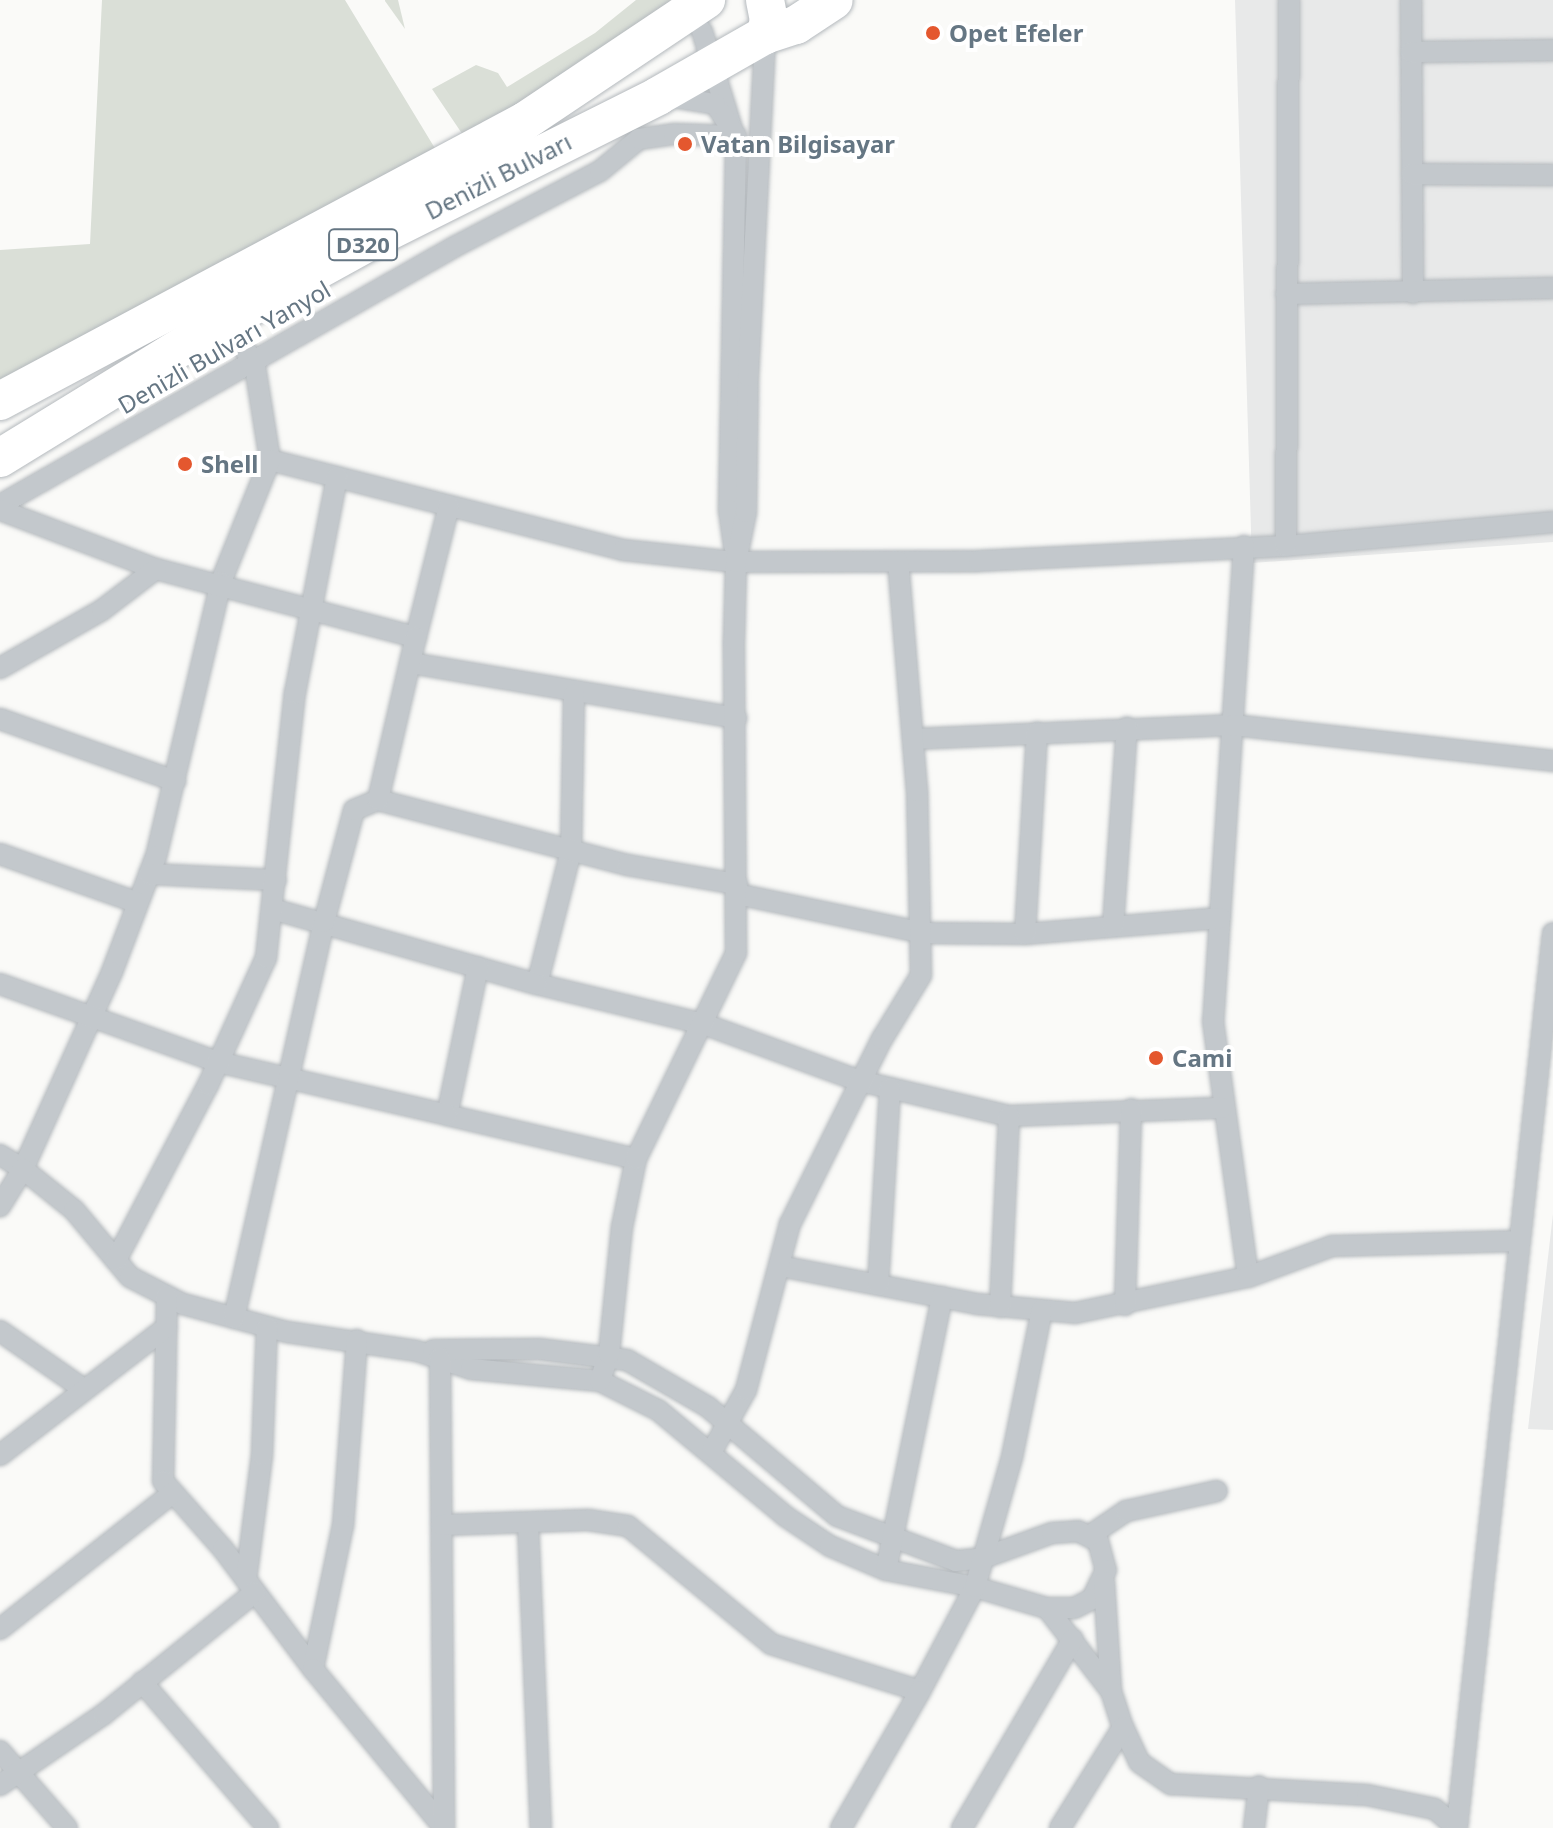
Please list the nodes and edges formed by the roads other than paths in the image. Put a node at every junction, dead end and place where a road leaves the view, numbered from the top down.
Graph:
1 (834, 0) edge
2 (1289, 0) edge
3 (1411, 0) edge
4 (727, 27) edge
5 (1553, 50) edge
6 (1411, 52) junction
7 (658, 96) junction
8 (736, 136) junction
9 (1412, 174) junction
10 (1553, 175) edge
11 (1553, 288) edge
12 (1413, 293) junction
13 (1286, 294) junction
14 (209, 330) junction
15 (254, 360) junction
16 (0, 401) edge
17 (0, 458) edge
18 (270, 460) junction
19 (337, 477) junction
20 (449, 506) junction
21 (0, 507) edge
22 (1553, 522) edge
23 (1244, 546) junction
24 (1286, 546) junction
25 (736, 562) junction
26 (898, 562) junction
27 (156, 569) junction
28 (221, 582) junction
29 (309, 613) junction
30 (416, 637) junction
31 (411, 663) junction
32 (0, 668) edge
33 (574, 694) junction
34 (736, 718) junction
35 (0, 719) edge
36 (1233, 725) junction
37 (1127, 727) junction
38 (1037, 732) junction
39 (913, 739) junction
40 (1553, 761) edge
41 (175, 781) junction
42 (378, 800) junction
43 (571, 851) junction
44 (0, 854) edge
45 (149, 874) junction
46 (276, 880) junction
47 (737, 889) junction
48 (138, 903) junction
49 (273, 909) junction
50 (1220, 918) junction
51 (324, 922) junction
52 (1113, 926) junction
53 (924, 933) junction
54 (1553, 933) edge
55 (1025, 934) junction
56 (478, 967) junction
57 (0, 984) edge
58 (537, 984) junction
59 (91, 1019) junction
60 (704, 1024) junction
61 (218, 1062) junction
62 (860, 1081) junction
63 (289, 1082) junction
64 (890, 1088) junction
65 (1222, 1108) junction
66 (1131, 1109) junction
67 (447, 1115) junction
68 (1009, 1116) junction
69 (0, 1155) edge
70 (636, 1159) junction
71 (23, 1169) junction
72 (0, 1206) edge
73 (1520, 1241) junction
74 (116, 1260) junction
75 (780, 1266) junction
76 (1248, 1277) junction
77 (878, 1285) junction
78 (167, 1296) junction
79 (942, 1297) junction
80 (1125, 1305) junction
81 (1000, 1307) junction
82 (1042, 1310) junction
83 (234, 1318) junction
84 (167, 1327) junction
85 (267, 1327) junction
86 (0, 1331) edge
87 (357, 1340) junction
88 (417, 1351) junction
89 (609, 1354) junction
90 (440, 1358) junction
91 (600, 1381) junction
92 (85, 1390) junction
93 (730, 1426) junction
94 (712, 1451) junction
95 (0, 1455) edge
96 (1217, 1491) dead end
97 (173, 1493) junction
98 (528, 1523) junction
99 (442, 1525) junction
100 (1089, 1536) junction
101 (892, 1539) junction
102 (983, 1558) junction
103 (886, 1570) junction
104 (1104, 1582) junction
105 (251, 1586) junction
106 (975, 1587) junction
107 (1047, 1608) junction
108 (0, 1629) edge
109 (1073, 1639) junction
110 (313, 1669) junction
111 (142, 1682) junction
112 (920, 1691) junction
113 (1111, 1691) junction
114 (1123, 1727) junction
115 (0, 1751) edge
116 (19, 1772) junction
117 (0, 1785) edge
118 (1259, 1786) junction
119 (67, 1828) edge
120 (268, 1828) edge
121 (444, 1828) edge
122 (541, 1828) edge
123 (841, 1828) edge
124 (962, 1828) edge
125 (1060, 1828) edge
126 (1254, 1828) edge
127 (1457, 1828) edge

1 - 4 highway, Denizli Bulvarı / D320
2 - 13 street
3 - 6 street
4 - 7 highway, Denizli Bulvarı / D320
4 - 8 street
4 - 16 highway, Denizli Bulvarı / D320
4 - 25 street
5 - 6 street
6 - 9 street
7 - 8 street
7 - 14 highway, Denizli Bulvarı / D320
8 - 15 street, Denizli Bulvarı Yanyol
8 - 25 street
9 - 10 street
9 - 12 street
11 - 12 street
12 - 13 street
13 - 24 street
14 - 15 street
14 - 17 highway, Denizli Bulvarı / D320
15 - 18 street
15 - 21 street, Denizli Bulvarı Yanyol
18 - 19 street
18 - 28 street
19 - 20 street
19 - 29 street
20 - 25 street
20 - 30 street
21 - 27 street
22 - 24 street
23 - 24 street
23 - 26 street
23 - 36 street
25 - 26 street
25 - 34 street
26 - 39 street
27 - 28 street
27 - 32 street
28 - 29 street
28 - 41 street
29 - 30 street
29 - 46 street
30 - 31 street
31 - 33 street
31 - 42 street
33 - 34 street
33 - 43 street
34 - 47 street
35 - 41 street
36 - 37 street
36 - 40 street
36 - 50 street
37 - 38 street
37 - 52 street
38 - 39 street
38 - 55 street
39 - 53 street
41 - 45 street
42 - 43 street
42 - 51 street
43 - 47 street
43 - 58 street
44 - 48 street
45 - 46 street
45 - 48 street
46 - 49 street
47 - 53 street
47 - 60 street
48 - 59 street
49 - 51 street
49 - 61 street
50 - 52 street
50 - 65 street
51 - 56 street
51 - 63 street
52 - 55 street
53 - 55 street
53 - 62 street
54 - 73 street
56 - 58 street
56 - 67 street
57 - 59 street
58 - 60 street
59 - 61 street
59 - 71 street
60 - 62 street
60 - 70 street
61 - 63 street
61 - 74 street
62 - 64 street
62 - 75 street
63 - 67 street
63 - 83 street
64 - 68 street
64 - 77 street
65 - 66 street
65 - 76 street
66 - 68 street
66 - 80 street
67 - 70 street
68 - 81 street
69 - 71 street
70 - 89 street
71 - 72 street
71 - 74 street
73 - 76 street
73 - 127 street
74 - 78 street
75 - 77 street
75 - 93 street
76 - 80 street
77 - 79 street
78 - 83 street
78 - 84 street
79 - 81 street
79 - 101 street
80 - 82 street
81 - 82 street
82 - 102 street
83 - 85 street
84 - 92 street
84 - 97 street
85 - 87 street
85 - 105 street
86 - 92 street
87 - 88 street
87 - 110 street
88 - 89 street
88 - 90 street
89 - 91 street
89 - 93 street
90 - 91 street
90 - 99 street
91 - 94 street
92 - 95 street
93 - 94 street
93 - 101 street
94 - 103 street
96 - 100 street
97 - 105 street
97 - 108 street
98 - 99 street
98 - 112 street
98 - 122 street
99 - 121 street
100 - 102 street
100 - 104 street
101 - 102 street
101 - 103 street
102 - 106 street
103 - 106 street
104 - 107 street
104 - 113 street
105 - 110 street
105 - 111 street
106 - 107 street
106 - 112 street
107 - 109 street
109 - 113 street
109 - 124 street
110 - 121 street
111 - 116 street
111 - 120 street
112 - 123 street
113 - 114 street
114 - 118 street
114 - 125 street
115 - 116 street
116 - 117 street
116 - 119 street
118 - 126 street
118 - 127 street

